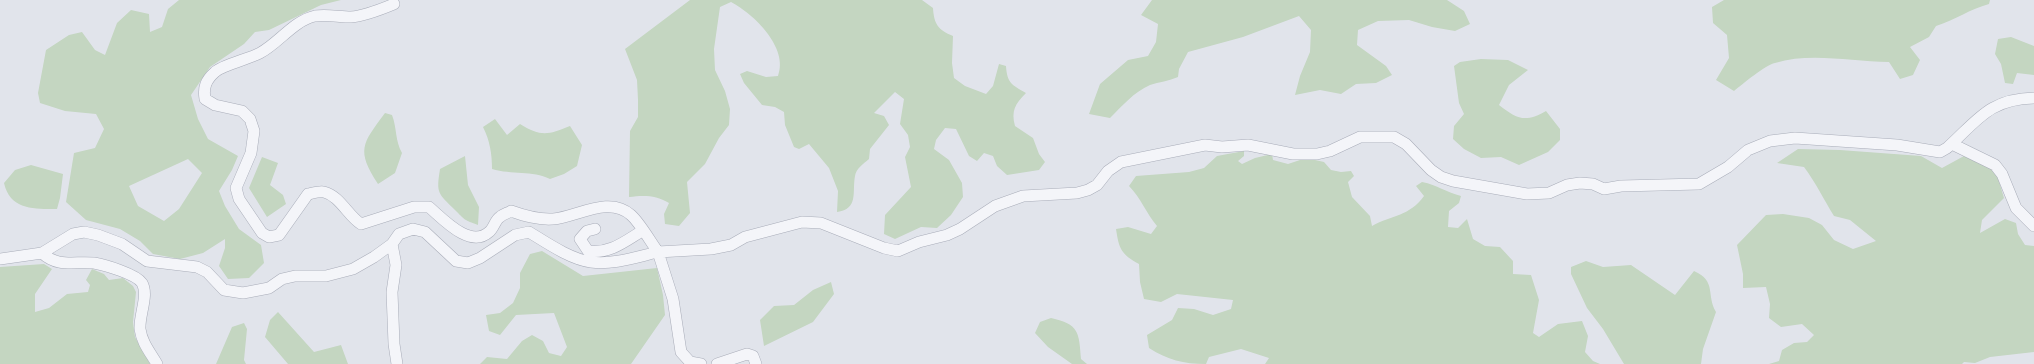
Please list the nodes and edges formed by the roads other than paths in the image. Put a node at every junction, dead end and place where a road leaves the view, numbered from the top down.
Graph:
1 (394, 4) dead end
2 (2034, 98) edge
3 (1952, 144) junction
4 (2034, 226) edge
5 (595, 229) dead end
6 (642, 231) junction
7 (392, 244) junction
8 (658, 252) junction
9 (42, 253) junction
10 (0, 259) edge
11 (157, 364) edge
12 (397, 364) edge
13 (701, 364) edge
14 (717, 364) edge
15 (756, 364) edge

1 - 6 street
2 - 3 street
3 - 4 street
3 - 8 street
5 - 6 street
6 - 8 street
7 - 8 street
7 - 9 street
7 - 12 street
8 - 13 street
9 - 10 street
9 - 11 street
14 - 15 street

